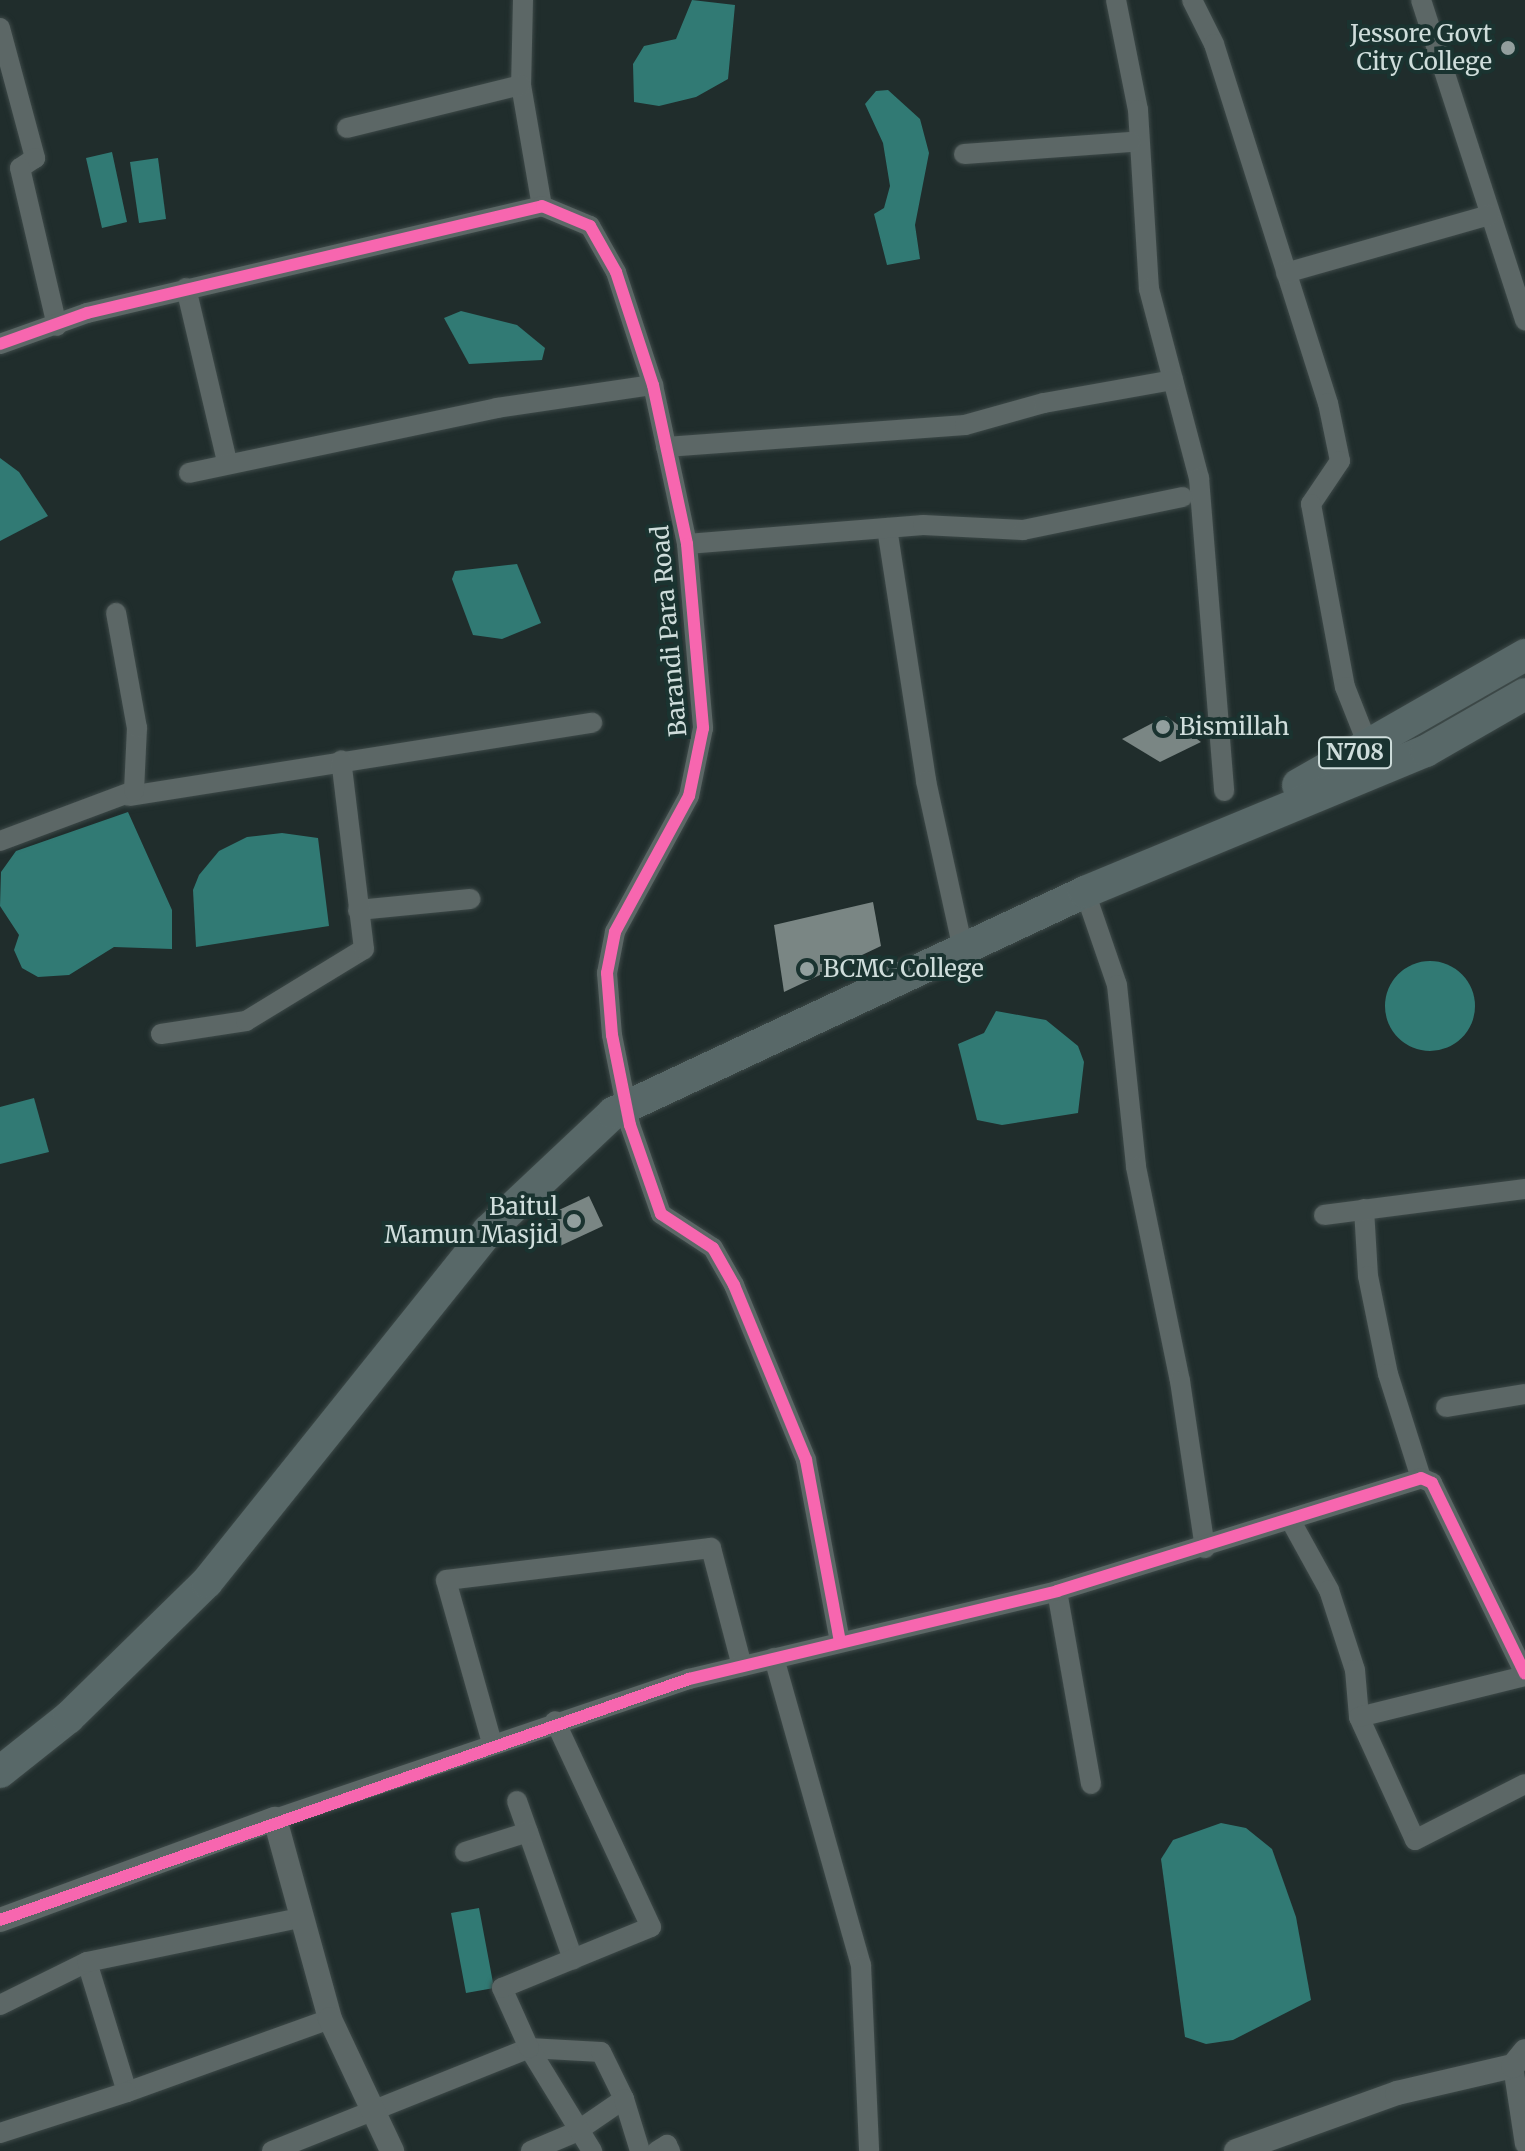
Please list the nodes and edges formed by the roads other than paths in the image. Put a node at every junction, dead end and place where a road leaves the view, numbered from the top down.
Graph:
1 (523, 0) edge
2 (1116, 0) edge
3 (1192, 0) edge
4 (1421, 0) edge
5 (0, 28) edge
6 (521, 85) junction
7 (347, 128) dead end
8 (1131, 142) dead end
9 (964, 154) dead end
10 (542, 206) junction
11 (1490, 215) junction
12 (1286, 273) junction
13 (186, 288) junction
14 (1525, 321) edge
15 (57, 326) junction
16 (0, 344) edge
17 (1173, 380) junction
18 (653, 385) junction
19 (666, 447) junction
20 (227, 462) junction
21 (189, 473) dead end
22 (1183, 497) dead end
23 (887, 528) junction
24 (687, 544) junction
25 (116, 613) dead end
26 (1525, 655) edge
27 (1525, 694) edge
28 (592, 723) dead end
29 (1368, 745) junction
30 (341, 760) junction
31 (1224, 791) dead end
32 (129, 796) junction
33 (0, 841) edge
34 (1184, 850) junction
35 (1085, 892) junction
36 (470, 899) dead end
37 (358, 910) junction
38 (963, 949) junction
39 (161, 1034) dead end
40 (626, 1106) junction
41 (1525, 1189) edge
42 (1364, 1209) junction
43 (1324, 1215) dead end
44 (1525, 1394) edge
45 (1446, 1407) dead end
46 (1421, 1478) junction
47 (1292, 1523) junction
48 (1205, 1548) junction
49 (1057, 1591) junction
50 (840, 1641) junction
51 (774, 1658) junction
52 (742, 1666) junction
53 (1525, 1675) edge
54 (1359, 1717) junction
55 (555, 1721) junction
56 (492, 1743) junction
57 (0, 1772) edge
58 (1091, 1784) dead end
59 (1525, 1784) edge
60 (517, 1801) dead end
61 (275, 1819) junction
62 (528, 1832) junction
63 (465, 1852) dead end
64 (299, 1918) junction
65 (0, 1920) edge
66 (573, 1959) junction
67 (87, 1962) junction
68 (0, 2005) edge
69 (330, 2019) junction
70 (529, 2048) junction
71 (1519, 2059) edge
72 (127, 2092) junction
73 (624, 2099) junction
74 (368, 2108) junction
75 (576, 2132) junction
76 (0, 2136) edge
77 (1525, 2144) edge
78 (7, 2151) edge
79 (272, 2151) edge
80 (392, 2151) edge
81 (531, 2151) edge
82 (592, 2151) edge
83 (640, 2151) edge
84 (657, 2151) edge
85 (670, 2151) edge
86 (869, 2151) edge
87 (1236, 2151) edge

1 - 6 street
2 - 17 street
3 - 12 street
4 - 11 street
5 - 15 street
6 - 7 street
6 - 10 street
8 - 9 street
10 - 13 street
10 - 18 street, Barandi Para Road
11 - 12 street
11 - 14 street
12 - 29 street
13 - 15 street
13 - 20 street
15 - 16 street
17 - 19 street
17 - 31 street
18 - 19 street, Barandi Para Road
18 - 20 street
19 - 24 street, Barandi Para Road
20 - 21 street
22 - 23 street
23 - 24 street
23 - 38 street
24 - 40 street, Barandi Para Road
25 - 32 street
26 - 29 highway, N708
27 - 34 highway, N708
28 - 30 street
29 - 34 highway, N708
30 - 32 street
30 - 37 street
32 - 33 street
34 - 35 highway, N708
35 - 38 highway, N708
35 - 48 street
36 - 37 street
37 - 39 street
38 - 40 highway, N708
40 - 50 street, Barandi Para Road
40 - 57 highway, N708
41 - 42 street
42 - 43 street
42 - 46 street
44 - 45 street
46 - 47 street
46 - 53 street
47 - 48 street
47 - 54 street
48 - 49 street
49 - 50 street
49 - 58 street
50 - 51 street
51 - 52 street
51 - 86 street
52 - 55 street
52 - 56 street
53 - 54 street
54 - 59 street
55 - 56 street
55 - 66 street
56 - 61 street
60 - 62 street
61 - 64 street
61 - 65 street
62 - 63 street
62 - 66 street
64 - 67 street
64 - 69 street
66 - 70 street
67 - 68 street
67 - 72 street
69 - 72 street
69 - 74 street
70 - 73 street
70 - 74 street
70 - 75 street
71 - 77 street
71 - 87 street
72 - 76 street
73 - 75 street
73 - 83 street
74 - 79 street
74 - 80 street
75 - 81 street
75 - 82 street
76 - 78 street
84 - 85 street

